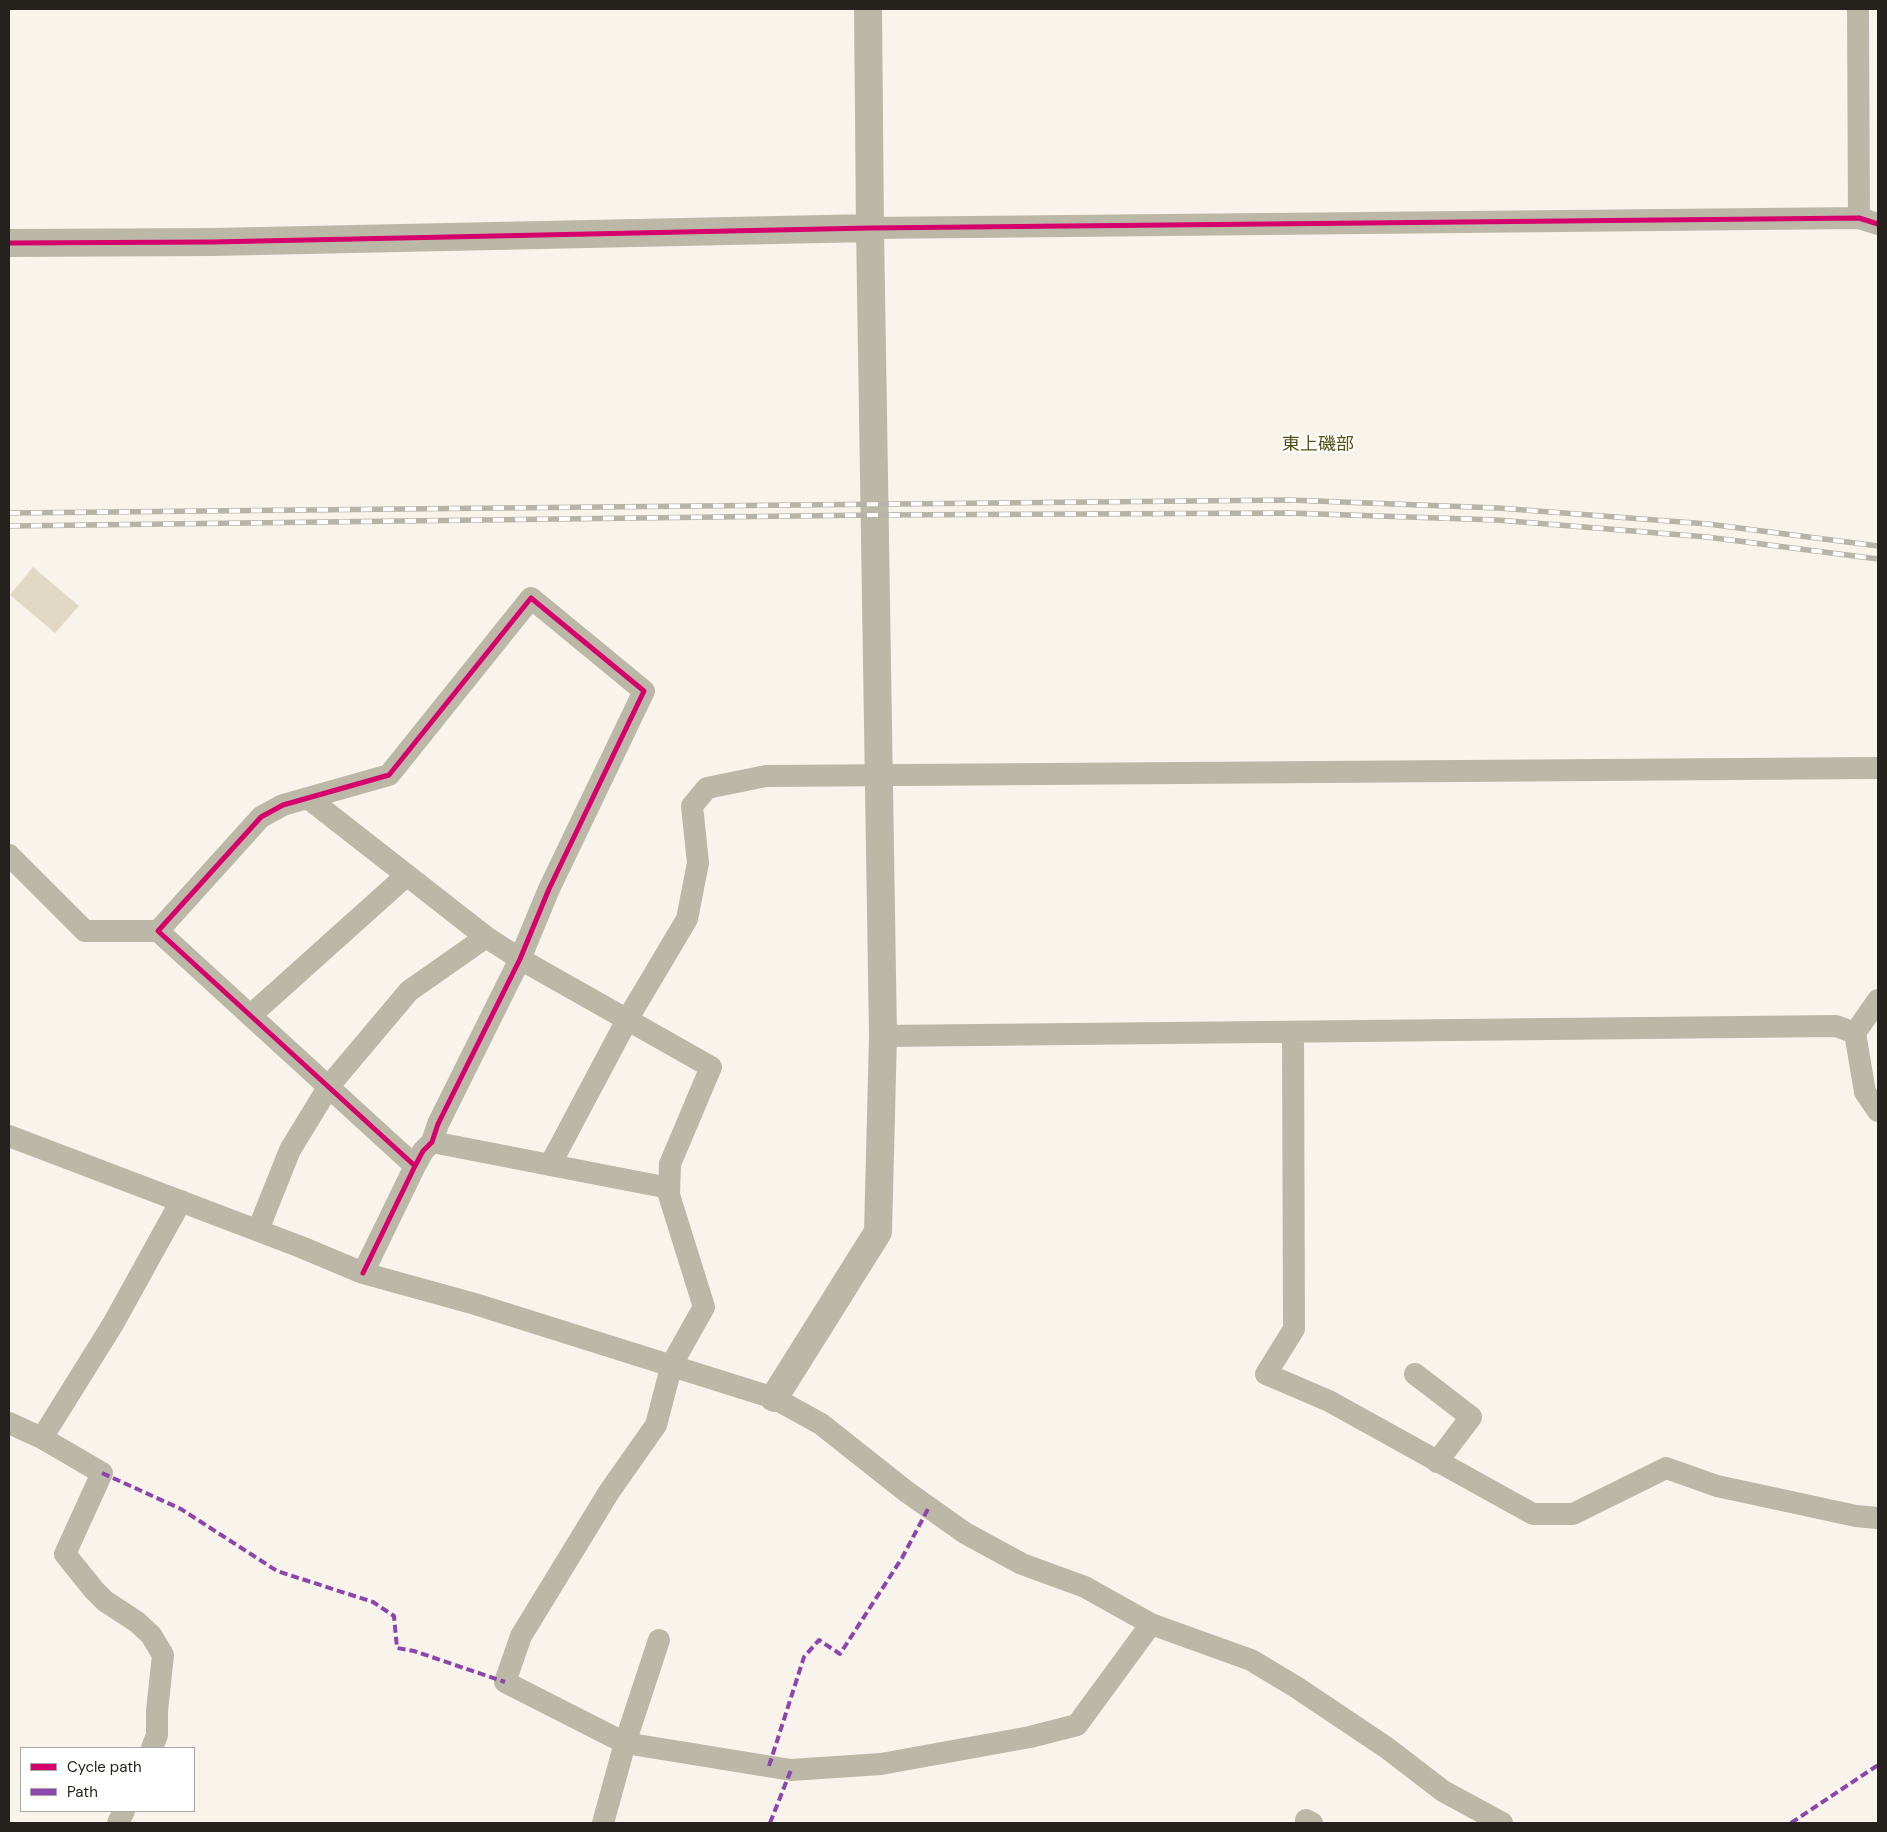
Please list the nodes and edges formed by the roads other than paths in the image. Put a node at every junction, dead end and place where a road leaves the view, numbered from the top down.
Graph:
1 (868, 9) edge
2 (1858, 9) edge
3 (1869, 221) edge
4 (870, 228) junction
5 (9, 243) edge
6 (1878, 768) edge
7 (879, 776) junction
8 (308, 798) junction
9 (9, 855) edge
10 (407, 875) junction
11 (158, 931) junction
12 (486, 937) junction
13 (520, 959) junction
14 (1878, 1000) edge
15 (251, 1015) junction
16 (627, 1020) junction
17 (1293, 1032) junction
18 (1855, 1033) junction
19 (883, 1036) junction
20 (329, 1086) junction
21 (1878, 1110) edge
22 (9, 1136) edge
23 (432, 1142) junction
24 (550, 1165) junction
25 (415, 1166) junction
26 (669, 1188) junction
27 (181, 1201) junction
28 (258, 1230) junction
29 (363, 1273) junction
30 (672, 1364) junction
31 (1415, 1374) dead end
32 (774, 1398) junction
33 (9, 1423) edge
34 (42, 1438) junction
35 (1437, 1462) junction
36 (1878, 1518) edge
37 (1152, 1624) junction
38 (659, 1640) dead end
39 (625, 1743) junction
40 (152, 1747) edge
41 (603, 1823) edge
42 (1502, 1823) edge

1 - 4 street
2 - 3 street
3 - 4 street
4 - 5 street
4 - 7 street
6 - 7 street
7 - 16 street
7 - 19 street
8 - 10 street
8 - 11 street
8 - 13 street
9 - 11 street
10 - 12 street
10 - 15 street
11 - 15 street
12 - 13 street
12 - 20 street
13 - 16 street
13 - 23 street
14 - 18 street
15 - 20 street
16 - 24 street
16 - 26 street
17 - 18 street
17 - 19 street
17 - 35 street
18 - 21 street
19 - 32 street
20 - 25 street
20 - 28 street
22 - 27 street
23 - 24 street
23 - 25 street
24 - 26 street
25 - 29 street
26 - 30 street
27 - 28 street
27 - 34 street
28 - 29 street
29 - 30 street
30 - 32 street
30 - 39 street
31 - 35 street
32 - 37 street
33 - 34 street
34 - 40 street
35 - 36 street
37 - 39 street
37 - 42 street
38 - 39 street
39 - 41 street

